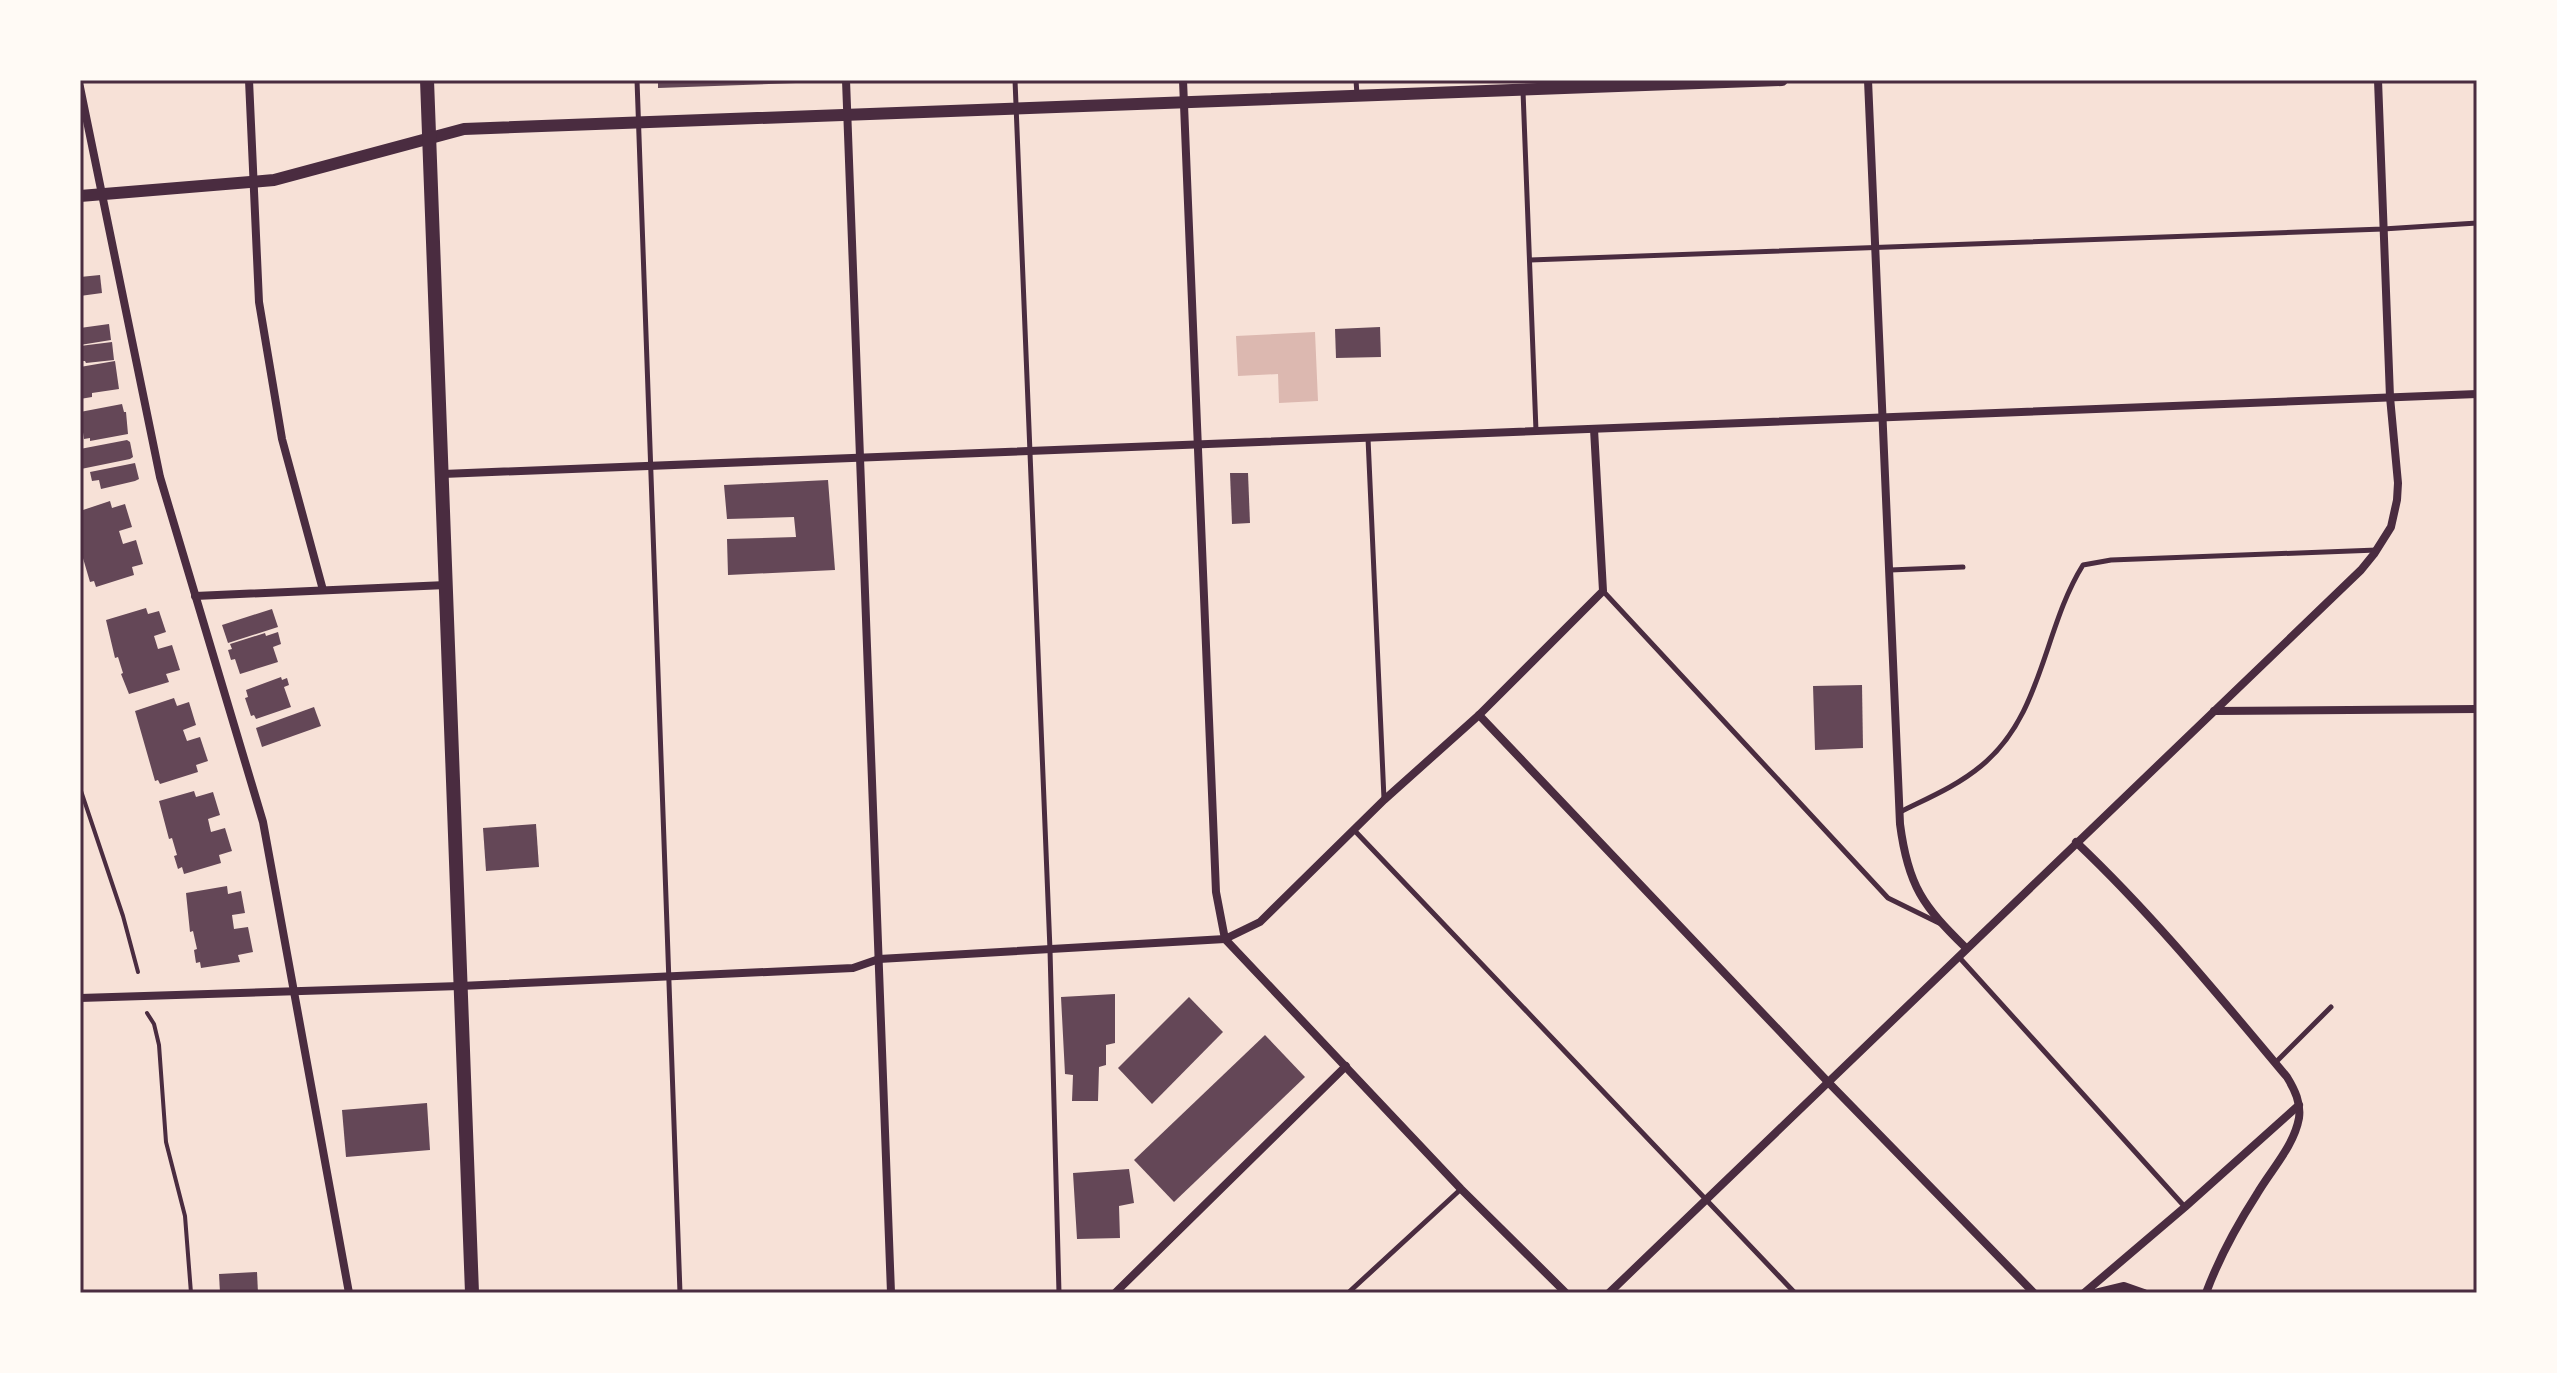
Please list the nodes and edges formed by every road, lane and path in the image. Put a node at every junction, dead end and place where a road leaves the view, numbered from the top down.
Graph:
1 (249, 80) edge
2 (427, 80) edge
3 (637, 80) edge
4 (846, 80) edge
5 (1015, 80) edge
6 (1183, 80) edge
7 (1356, 80) edge
8 (1782, 80) edge
9 (1868, 80) edge
10 (2378, 80) edge
11 (80, 87) edge
12 (1523, 90) junction
13 (1357, 96) junction
14 (1183, 102) junction
15 (1016, 108) junction
16 (848, 114) junction
17 (639, 122) junction
18 (429, 138) junction
19 (252, 183) junction
20 (101, 194) junction
21 (80, 196) edge
22 (2477, 223) edge
23 (2383, 229) junction
24 (1874, 247) junction
25 (1530, 260) junction
26 (2477, 394) edge
27 (2390, 397) junction
28 (1882, 417) junction
29 (1594, 429) junction
30 (1536, 431) junction
31 (1368, 438) junction
32 (1197, 444) junction
33 (1029, 451) junction
34 (860, 458) junction
35 (653, 466) junction
36 (443, 474) junction
37 (2377, 550) junction
38 (1963, 567) dead end
39 (1890, 570) junction
40 (446, 585) junction
41 (323, 590) junction
42 (1603, 591) junction
43 (195, 596) junction
44 (2477, 709) edge
45 (2213, 711) junction
46 (1479, 715) junction
47 (80, 788) edge
48 (1384, 800) junction
49 (1899, 812) junction
50 (1354, 830) junction
51 (2076, 842) junction
52 (1942, 925) junction
53 (1225, 939) junction
54 (1966, 948) junction
55 (1050, 950) junction
56 (1958, 956) junction
57 (879, 959) junction
58 (138, 972) dead end
59 (668, 977) junction
60 (460, 986) junction
61 (294, 989) junction
62 (80, 998) edge
63 (2331, 1007) dead end
64 (147, 1013) dead end
65 (2275, 1063) junction
66 (1346, 1066) junction
67 (1828, 1082) junction
68 (2299, 1105) junction
69 (1461, 1189) junction
70 (1706, 1199) junction
71 (2185, 1207) junction
72 (191, 1293) edge
73 (349, 1293) edge
74 (472, 1293) edge
75 (680, 1293) edge
76 (891, 1293) edge
77 (1059, 1293) edge
78 (1115, 1293) edge
79 (1348, 1293) edge
80 (1566, 1293) edge
81 (1609, 1293) edge
82 (1795, 1293) edge
83 (2034, 1293) edge
84 (2084, 1293) edge
85 (2095, 1293) edge
86 (2144, 1293) edge
87 (2206, 1293) edge

1 - 19 street
2 - 18 main road
3 - 17 lane
4 - 16 street
5 - 15 lane
6 - 14 street
7 - 13 lane
8 - 12 street
9 - 24 street
10 - 23 street
11 - 20 street
12 - 13 street
12 - 25 lane
13 - 14 street
14 - 15 street
14 - 32 street
15 - 16 street
15 - 33 lane
16 - 17 street
16 - 34 street
17 - 18 street
17 - 35 lane
18 - 19 street
18 - 36 main road
19 - 20 street
19 - 41 street
20 - 21 street
20 - 43 street
22 - 23 lane
23 - 24 lane
23 - 27 street
24 - 25 lane
24 - 28 street
25 - 30 lane
26 - 27 street
27 - 28 street
27 - 37 street
28 - 29 street
28 - 39 street
29 - 30 street
29 - 42 street
30 - 31 street
31 - 32 street
31 - 48 lane
32 - 33 street
32 - 53 street
33 - 34 street
33 - 55 lane
34 - 35 street
34 - 57 street
35 - 36 street
35 - 59 lane
36 - 40 main road
37 - 45 street
37 - 49 lane
38 - 39 lane
39 - 49 street
40 - 41 street
40 - 60 main road
41 - 43 street
42 - 46 street
42 - 52 lane
43 - 61 street
44 - 45 street
45 - 51 street
46 - 48 street
46 - 67 street
47 - 58 path
48 - 50 street
49 - 52 street
50 - 53 street
50 - 70 lane
51 - 54 street
51 - 65 street
52 - 54 street
53 - 55 street
53 - 66 street
54 - 56 street
55 - 57 street
55 - 77 lane
56 - 67 street
56 - 71 lane
57 - 59 street
57 - 76 street
59 - 60 street
59 - 75 lane
60 - 61 street
60 - 74 main road
61 - 62 street
61 - 73 street
63 - 65 lane
64 - 72 path
65 - 68 street
66 - 69 street
66 - 78 street
67 - 70 street
67 - 83 street
68 - 71 street
68 - 87 street
69 - 79 lane
69 - 80 street
70 - 81 street
70 - 82 lane
71 - 84 street
85 - 86 street

